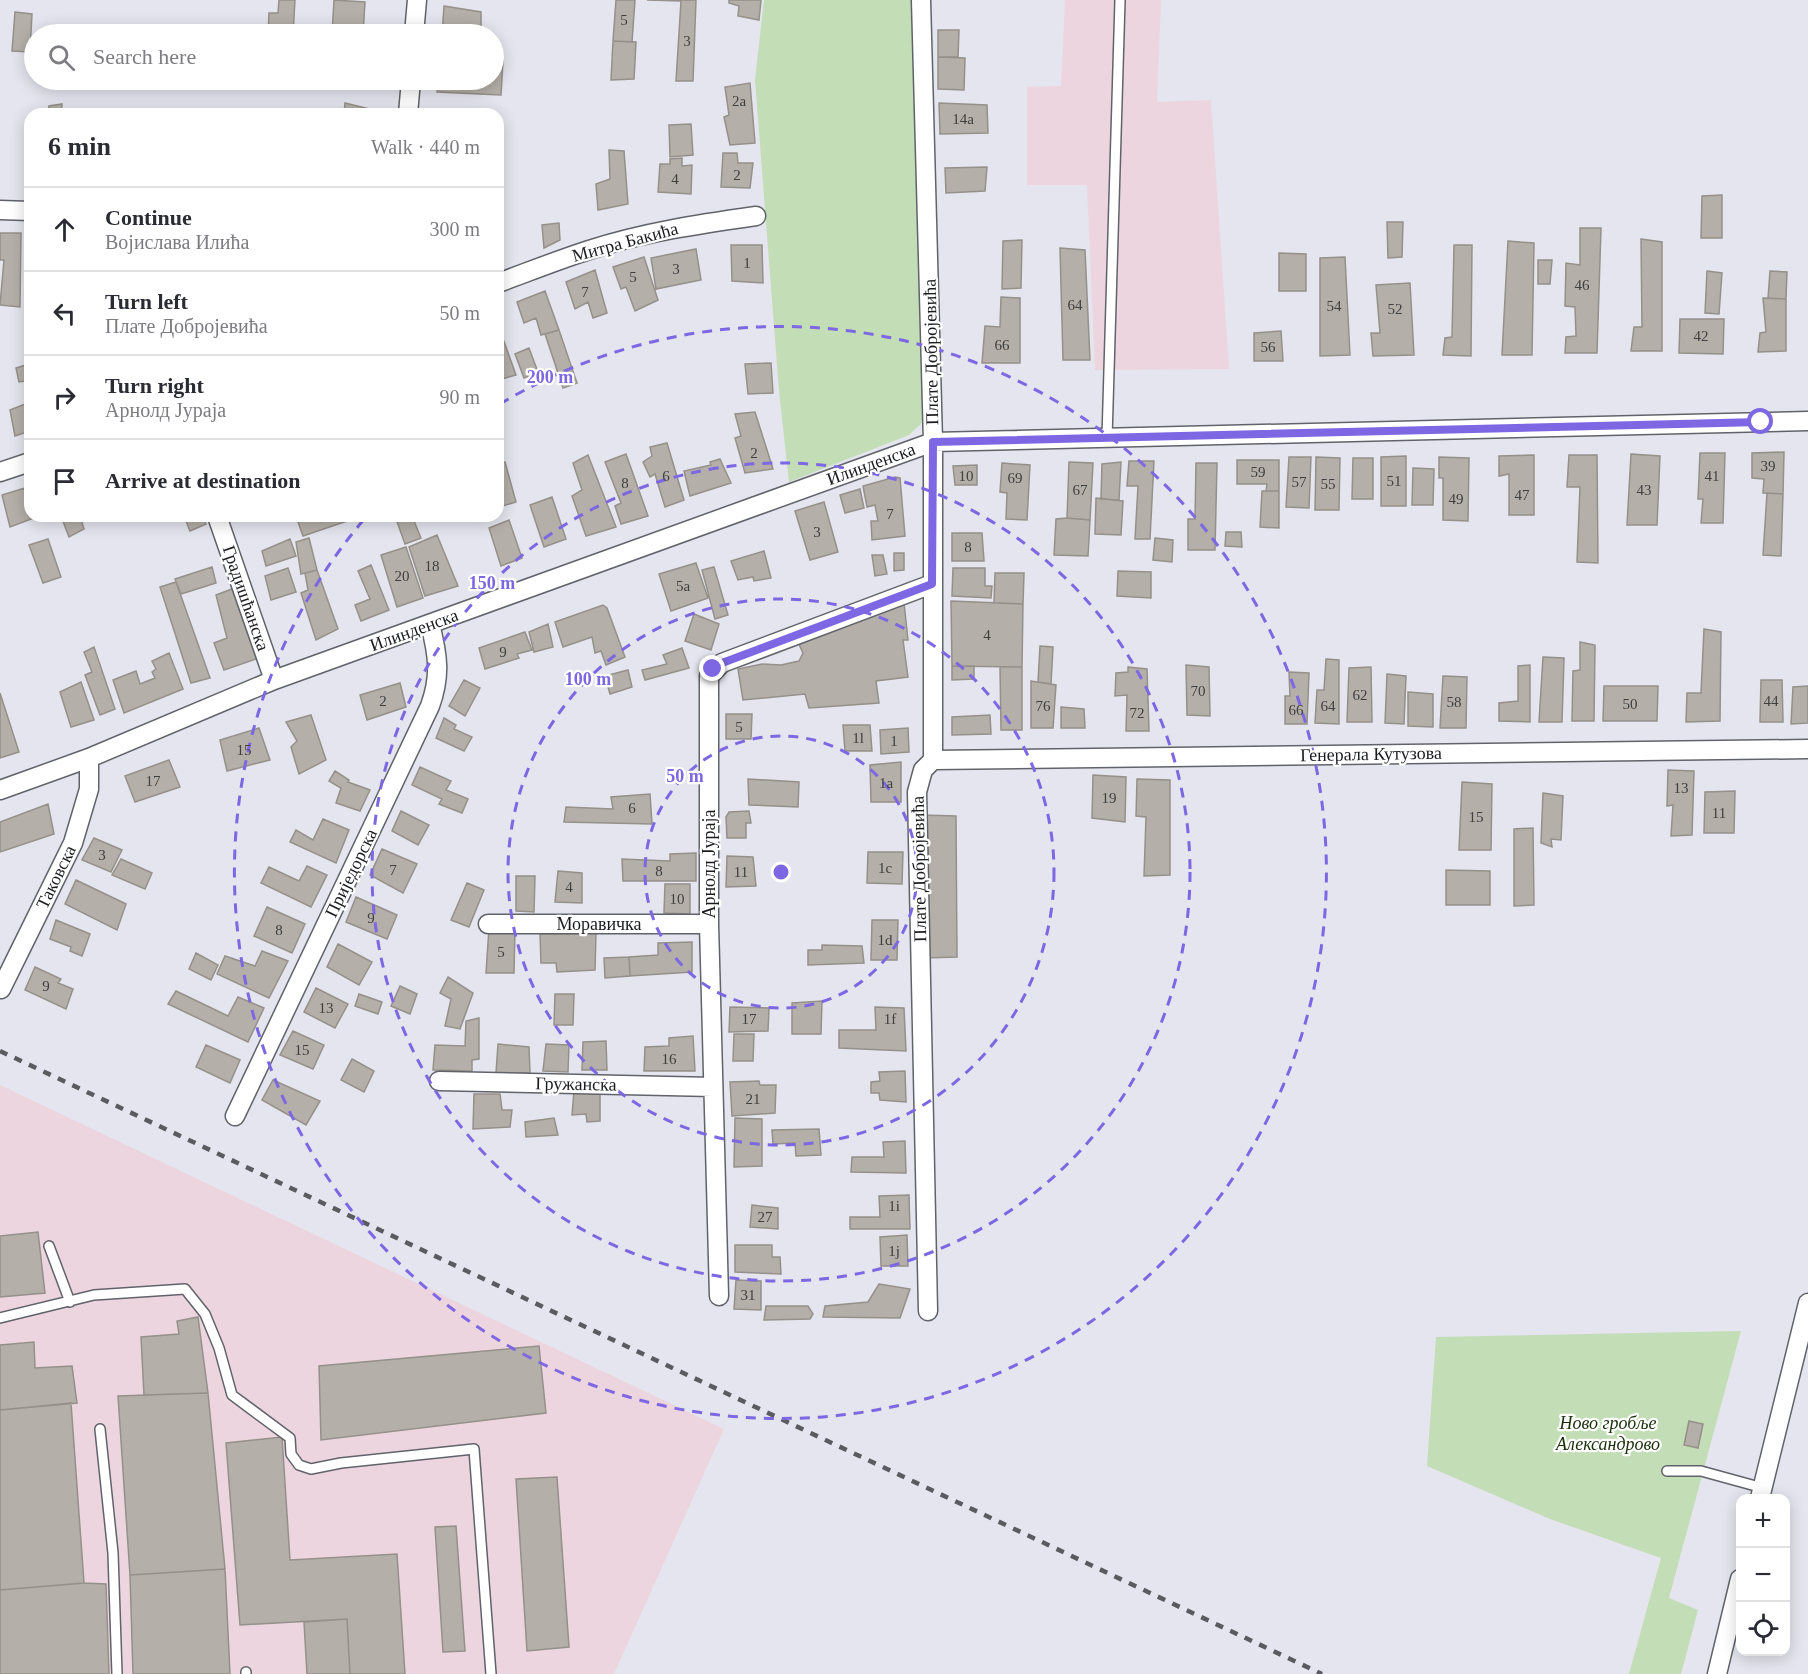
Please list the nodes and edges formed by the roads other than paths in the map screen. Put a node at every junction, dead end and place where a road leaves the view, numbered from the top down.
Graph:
1 (417, 0) edge
2 (921, 0) edge
3 (1120, 0) edge
4 (415, 24) edge
5 (410, 90) edge
6 (409, 108) edge
7 (0, 210) edge
8 (24, 211) edge
9 (756, 216) dead end
10 (504, 281) edge
11 (1808, 420) edge
12 (1107, 438) junction
13 (933, 442) junction
14 (24, 464) edge
15 (0, 472) edge
16 (219, 522) edge
17 (932, 584) junction
18 (430, 624) junction
19 (274, 680) junction
20 (1808, 748) edge
21 (89, 758) junction
22 (933, 760) junction
23 (0, 790) edge
24 (488, 924) dead end
25 (709, 924) junction
26 (1, 989) edge
27 (440, 1081) dead end
28 (713, 1087) junction
29 (235, 1116) dead end
30 (49, 1246) dead end
31 (719, 1296) dead end
32 (70, 1302) junction
33 (1808, 1303) edge
34 (928, 1311) dead end
35 (0, 1318) edge
36 (100, 1430) dead end
37 (1666, 1471) dead end
38 (1761, 1493) edge
39 (1736, 1596) edge
40 (117, 1674) edge
41 (491, 1674) edge
42 (1717, 1674) edge

1 - 4 street
2 - 13 street, Плате Добројевића
3 - 12 lane
5 - 6 street
7 - 8 street
9 - 10 street, Митра Бакића
11 - 12 street, Илинденска
12 - 13 street, Илинденска
13 - 17 street, Плате Добројевића
13 - 18 street, Илинденска
14 - 15 street
16 - 19 street, Градишћанска
17 - 22 street, Плате Добројевића
17 - 25 street, Арнолд Јураја
18 - 19 street, Илинденска
18 - 29 street, Приједорска
19 - 21 street, Илинденска
20 - 22 street, Генерала Кутузова
21 - 23 street, Илинденска
21 - 26 street, Таковска
22 - 34 street, Плате Добројевића
24 - 25 street, Моравичка
25 - 28 street, Арнолд Јураја
27 - 28 street, Гружанска
28 - 31 street, Арнолд Јураја
30 - 32 lane
32 - 35 lane
32 - 41 lane
33 - 38 street
36 - 40 lane
37 - 38 lane
39 - 42 street

